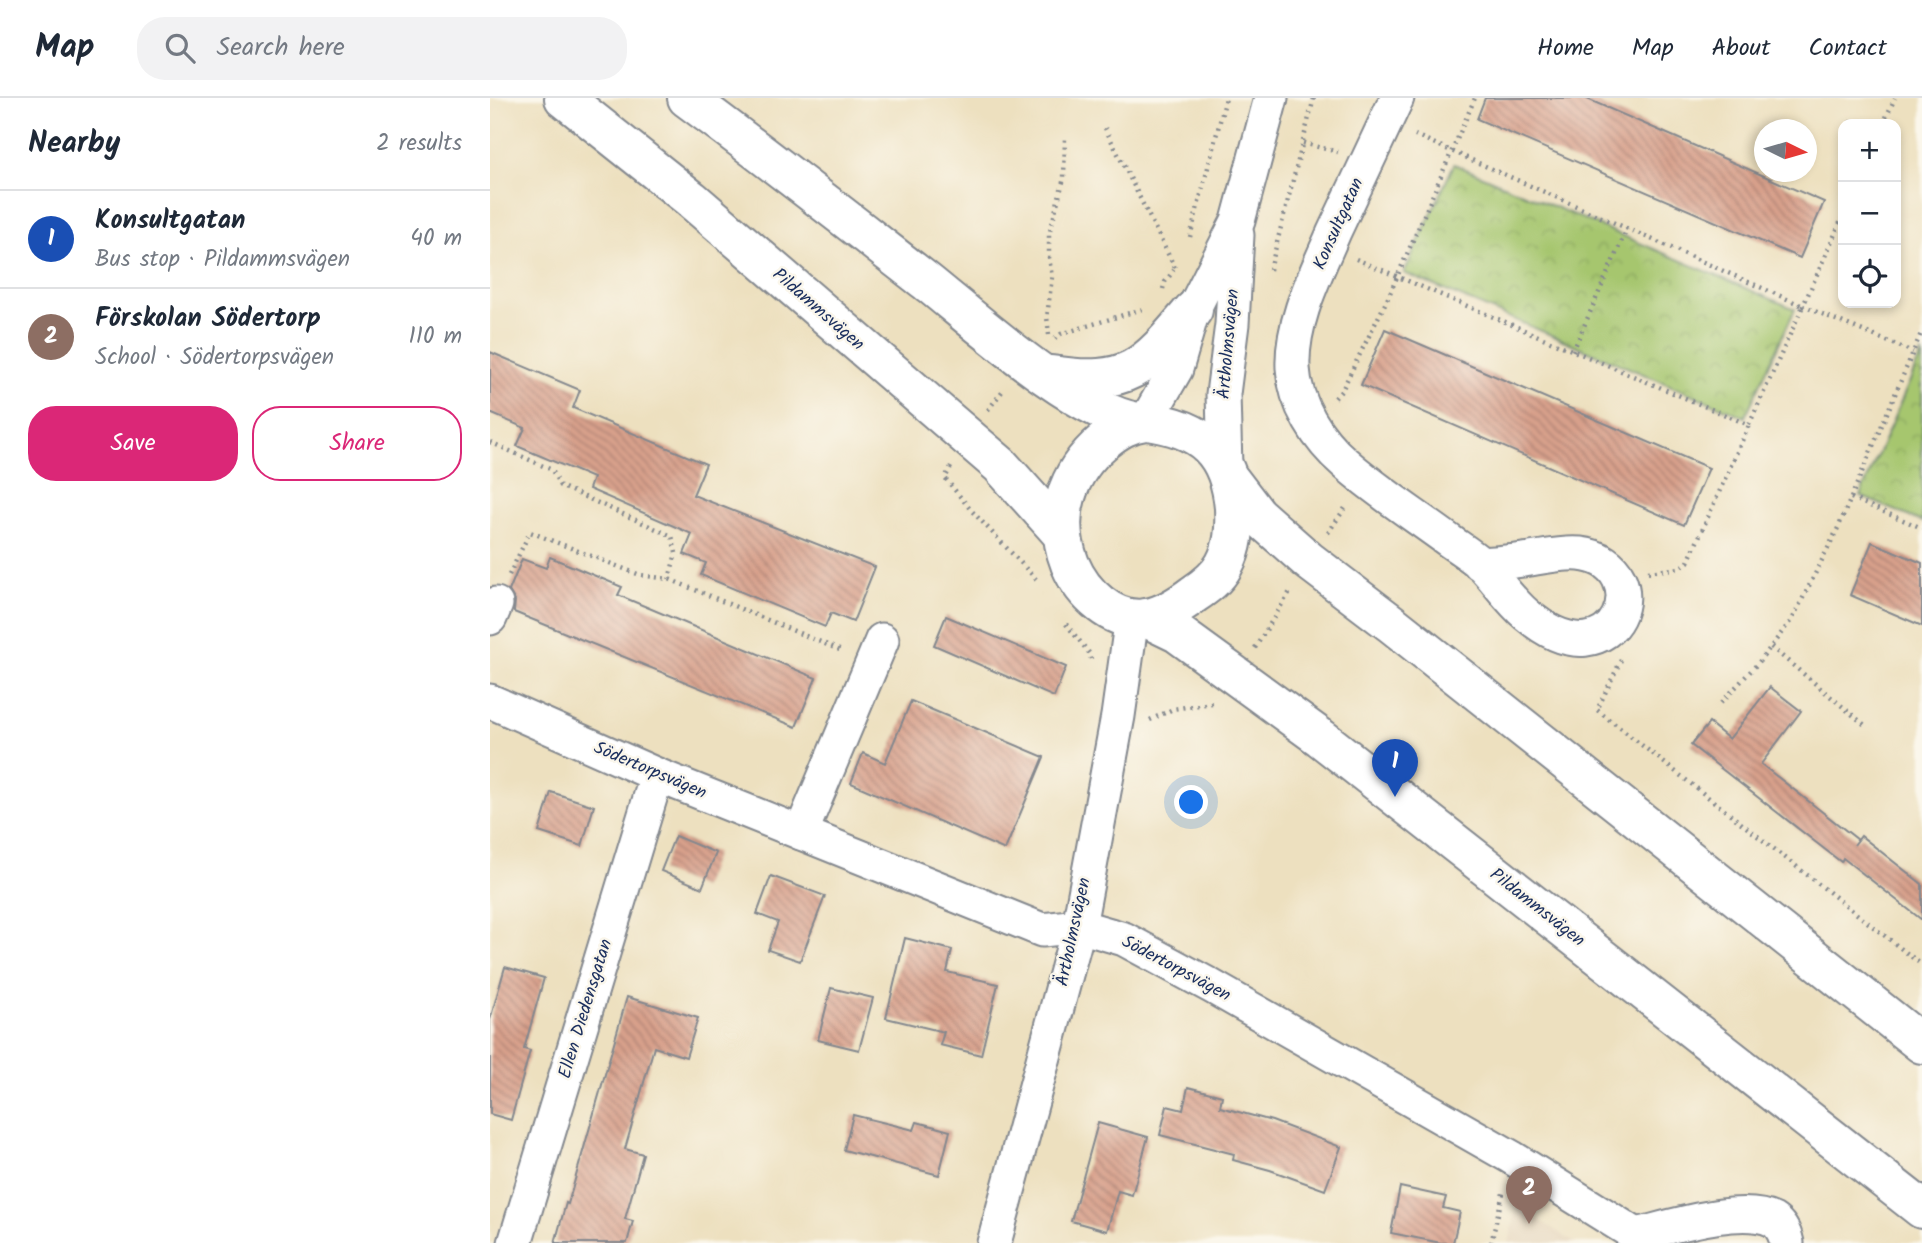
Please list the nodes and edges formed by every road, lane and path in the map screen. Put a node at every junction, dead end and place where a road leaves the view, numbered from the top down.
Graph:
1 (564, 98) edge
2 (687, 98) edge
3 (1226, 98) edge
4 (1271, 98) edge
5 (1314, 98) edge
6 (1475, 98) edge
7 (1895, 98) edge
8 (1390, 112) edge
9 (1886, 119) edge
10 (1105, 128) dead end
11 (1065, 136) dead end
12 (1451, 152) junction
13 (1238, 221) junction
14 (1838, 227) edge
15 (1627, 229) junction
16 (1188, 243) dead end
17 (1326, 251) junction
18 (1180, 262) dead end
19 (1175, 268) junction
20 (1397, 277) junction
21 (1268, 279) dead end
22 (1177, 301) junction
23 (1803, 306) junction
24 (1922, 331) edge
25 (1573, 351) junction
26 (1913, 352) junction
27 (1048, 359) junction
28 (1309, 419) junction
29 (1142, 421) junction
30 (1749, 425) junction
31 (490, 442) edge
32 (1228, 474) junction
33 (1850, 498) junction
34 (1922, 528) edge
35 (1062, 534) junction
36 (1480, 564) junction
37 (1652, 572) junction
38 (668, 579) junction
39 (1633, 581) junction
40 (493, 611) edge
41 (1139, 618) junction
42 (1771, 647) junction
43 (1626, 650) dead end
44 (877, 651) joint
45 (490, 701) edge
46 (1721, 703) dead end
47 (1866, 726) dead end
48 (657, 775) junction
49 (801, 833) junction
50 (1079, 926) junction
51 (1922, 965) edge
52 (1922, 1044) edge
53 (1511, 1157) junction
54 (1922, 1209) edge
55 (1643, 1239) edge
56 (515, 1243) edge
57 (994, 1243) edge
58 (1491, 1243) edge
59 (1787, 1243) edge

1 - 35 main road, Pildammsvägen
2 - 27 main road
3 - 16 path
4 - 13 street, Ärtholmsvägen
5 - 21 path
6 - 12 path
7 - 9 path
8 - 12 path
8 - 17 street, Konsultgatan
10 - 19 path
11 - 27 path
12 - 15 path
12 - 20 path
13 - 22 street, Ärtholmsvägen
13 - 32 street, Ärtholmsvägen
14 - 23 path
15 - 23 path
15 - 25 path
17 - 20 path
17 - 28 street, Konsultgatan
18 - 19 path
19 - 22 path
20 - 25 path
20 - 28 path
22 - 27 main road
22 - 29 street, Ärtholmsvägen
23 - 26 path
23 - 30 path
24 - 26 path
25 - 30 path
26 - 33 path
27 - 29 main road
28 - 36 street, Konsultgatan
29 - 32 main road
29 - 35 main road, Ärtholmsvägen
30 - 37 path
31 - 38 path
32 - 41 main road, Ärtholmsvägen
32 - 52 main road
33 - 34 path
33 - 42 path
35 - 41 main road, Ärtholmsvägen
36 - 39 street
36 - 39 street, Konsultgatan
37 - 39 path
37 - 39 path
38 - 40 path
38 - 44 path
41 - 50 street, Ärtholmsvägen
41 - 54 main road, Pildammsvägen
42 - 46 path
42 - 47 path
43 - 51 path
44 - 49 street
45 - 48 street, Södertorpsvägen
48 - 49 street, Södertorpsvägen
48 - 56 street, Ellen Diedensgatan
49 - 50 street, Södertorpsvägen
50 - 53 street, Södertorpsvägen
50 - 57 street, Ärtholmsvägen
53 - 55 street, Södertorpsvägen
53 - 58 path
55 - 59 street, Södertorpsvägen

